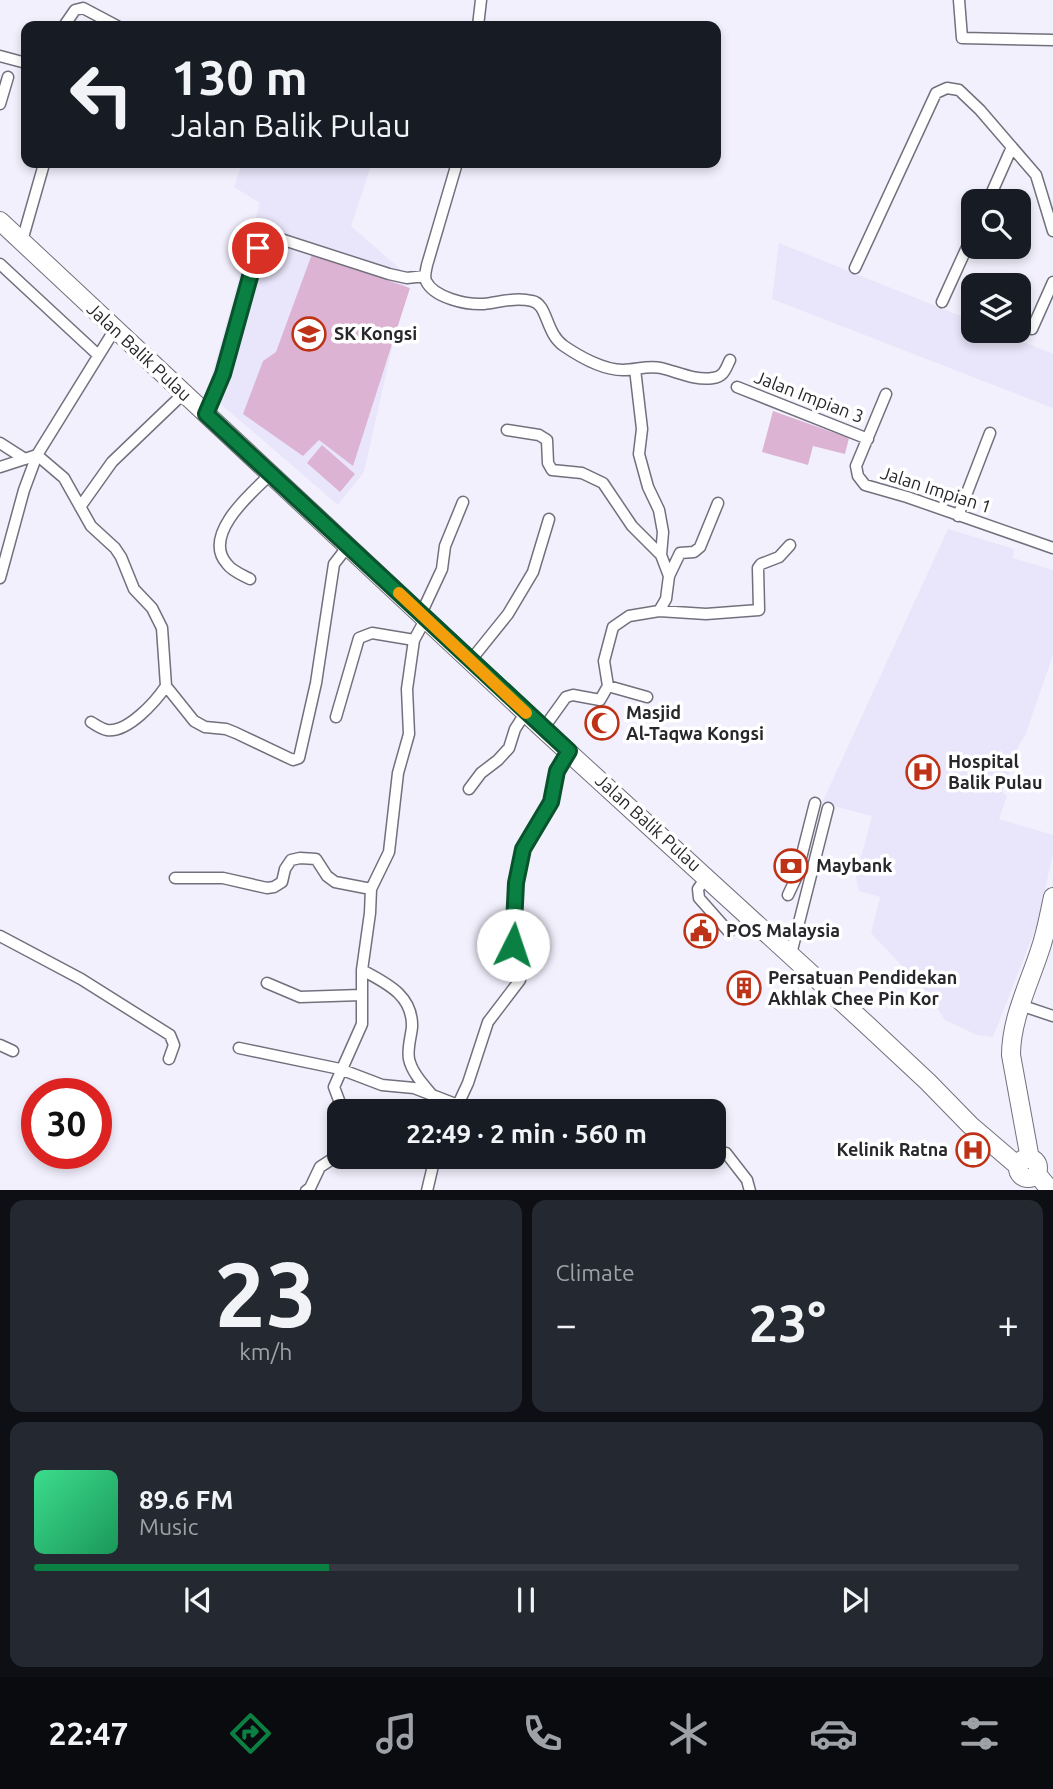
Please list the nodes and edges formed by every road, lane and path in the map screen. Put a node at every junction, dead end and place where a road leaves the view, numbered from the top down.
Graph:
1 (959, 0) edge
2 (478, 2) edge
3 (67, 21) edge
4 (108, 21) edge
5 (478, 21) edge
6 (1053, 40) edge
7 (0, 56) edge
8 (21, 62) edge
9 (8, 77) dead end
10 (0, 104) edge
11 (1012, 148) junction
12 (43, 168) edge
13 (456, 168) edge
14 (993, 189) edge
15 (0, 221) edge
16 (1053, 231) edge
17 (22, 242) junction
18 (962, 259) edge
19 (0, 264) edge
20 (855, 268) dead end
21 (425, 276) junction
22 (1053, 282) edge
23 (942, 302) dead end
24 (115, 328) junction
25 (1032, 329) dead end
26 (97, 354) junction
27 (730, 360) dead end
28 (635, 369) junction
29 (737, 387) dead end
30 (184, 393) junction
31 (886, 394) dead end
32 (206, 414) junction
33 (507, 430) dead end
34 (990, 433) dead end
35 (868, 439) junction
36 (0, 443) edge
37 (37, 455) junction
38 (25, 459) junction
39 (0, 467) edge
40 (271, 474) junction
41 (463, 502) dead end
42 (718, 503) dead end
43 (80, 507) junction
44 (958, 516) junction
45 (549, 519) dead end
46 (790, 545) dead end
47 (348, 546) junction
48 (1052, 546) edge
49 (661, 555) junction
50 (669, 576) junction
51 (0, 578) edge
52 (250, 579) dead end
53 (659, 611) junction
54 (423, 616) junction
55 (414, 640) junction
56 (471, 660) junction
57 (166, 686) junction
58 (608, 686) junction
59 (648, 697) dead end
60 (526, 712) junction
61 (336, 717) dead end
62 (92, 722) dead end
63 (543, 729) junction
64 (569, 751) junction
65 (469, 789) dead end
66 (816, 803) dead end
67 (828, 808) dead end
68 (707, 877) junction
69 (175, 878) dead end
70 (371, 889) junction
71 (788, 895) dead end
72 (1053, 897) edge
73 (729, 932) dead end
74 (0, 936) edge
75 (791, 954) junction
76 (362, 970) junction
77 (267, 983) dead end
78 (361, 995) junction
79 (1020, 1004) junction
80 (1053, 1016) edge
81 (0, 1045) edge
82 (239, 1048) dead end
83 (13, 1051) dead end
84 (169, 1059) dead end
85 (340, 1069) junction
86 (433, 1096) junction
87 (338, 1099) edge
88 (439, 1099) edge
89 (460, 1099) edge
90 (726, 1153) dead end
91 (327, 1162) edge
92 (432, 1169) edge
93 (1028, 1173) edge
94 (307, 1190) edge
95 (427, 1190) edge
96 (750, 1190) edge
97 (1050, 1190) edge

1 - 6 street
2 - 5 street
3 - 4 street
7 - 8 street
9 - 10 street
11 - 14 street
11 - 16 street
11 - 20 street
12 - 17 street
13 - 21 street
15 - 17 main road, Jalan Balik Pulau
17 - 24 main road, Jalan Balik Pulau
18 - 23 street
19 - 26 street
21 - 28 street
21 - 32 street
22 - 25 street
24 - 26 street
24 - 30 main road, Jalan Balik Pulau
26 - 37 street
27 - 28 street
28 - 49 street
29 - 35 street, Jalan Impian 3
30 - 32 main road, Jalan Balik Pulau
30 - 43 street
31 - 35 street, Jalan Impian 1
32 - 40 main road, Jalan Balik Pulau
33 - 49 street
34 - 44 street
35 - 44 street, Jalan Impian 1
36 - 38 street
37 - 38 street
37 - 43 street
37 - 51 street
38 - 39 street
40 - 47 main road, Jalan Balik Pulau
40 - 52 street
41 - 54 street
42 - 50 street
43 - 57 street
44 - 48 street, Jalan Impian 1
45 - 56 street
46 - 53 street
47 - 54 main road, Jalan Balik Pulau
47 - 57 street
49 - 50 street
50 - 53 street
53 - 58 street
54 - 55 street
54 - 56 main road, Jalan Balik Pulau
55 - 61 street
55 - 70 street
56 - 60 main road, Jalan Balik Pulau
57 - 62 street
58 - 59 street
58 - 63 street
60 - 63 main road, Jalan Balik Pulau
60 - 65 street
63 - 64 main road, Jalan Balik Pulau
64 - 68 main road, Jalan Balik Pulau
64 - 89 street
66 - 71 street
67 - 75 street
68 - 73 street
68 - 75 main road, Jalan Balik Pulau
69 - 70 street
70 - 76 street
72 - 79 main road
74 - 84 street
75 - 93 main road, Jalan Balik Pulau
76 - 78 street
76 - 86 street
77 - 78 street
78 - 85 street
79 - 80 street
79 - 93 main road
81 - 83 street
82 - 85 street
85 - 86 street
85 - 87 street
86 - 88 street
90 - 96 street
91 - 94 street
92 - 95 street
93 - 97 main road, Jalan Balik Pulau

